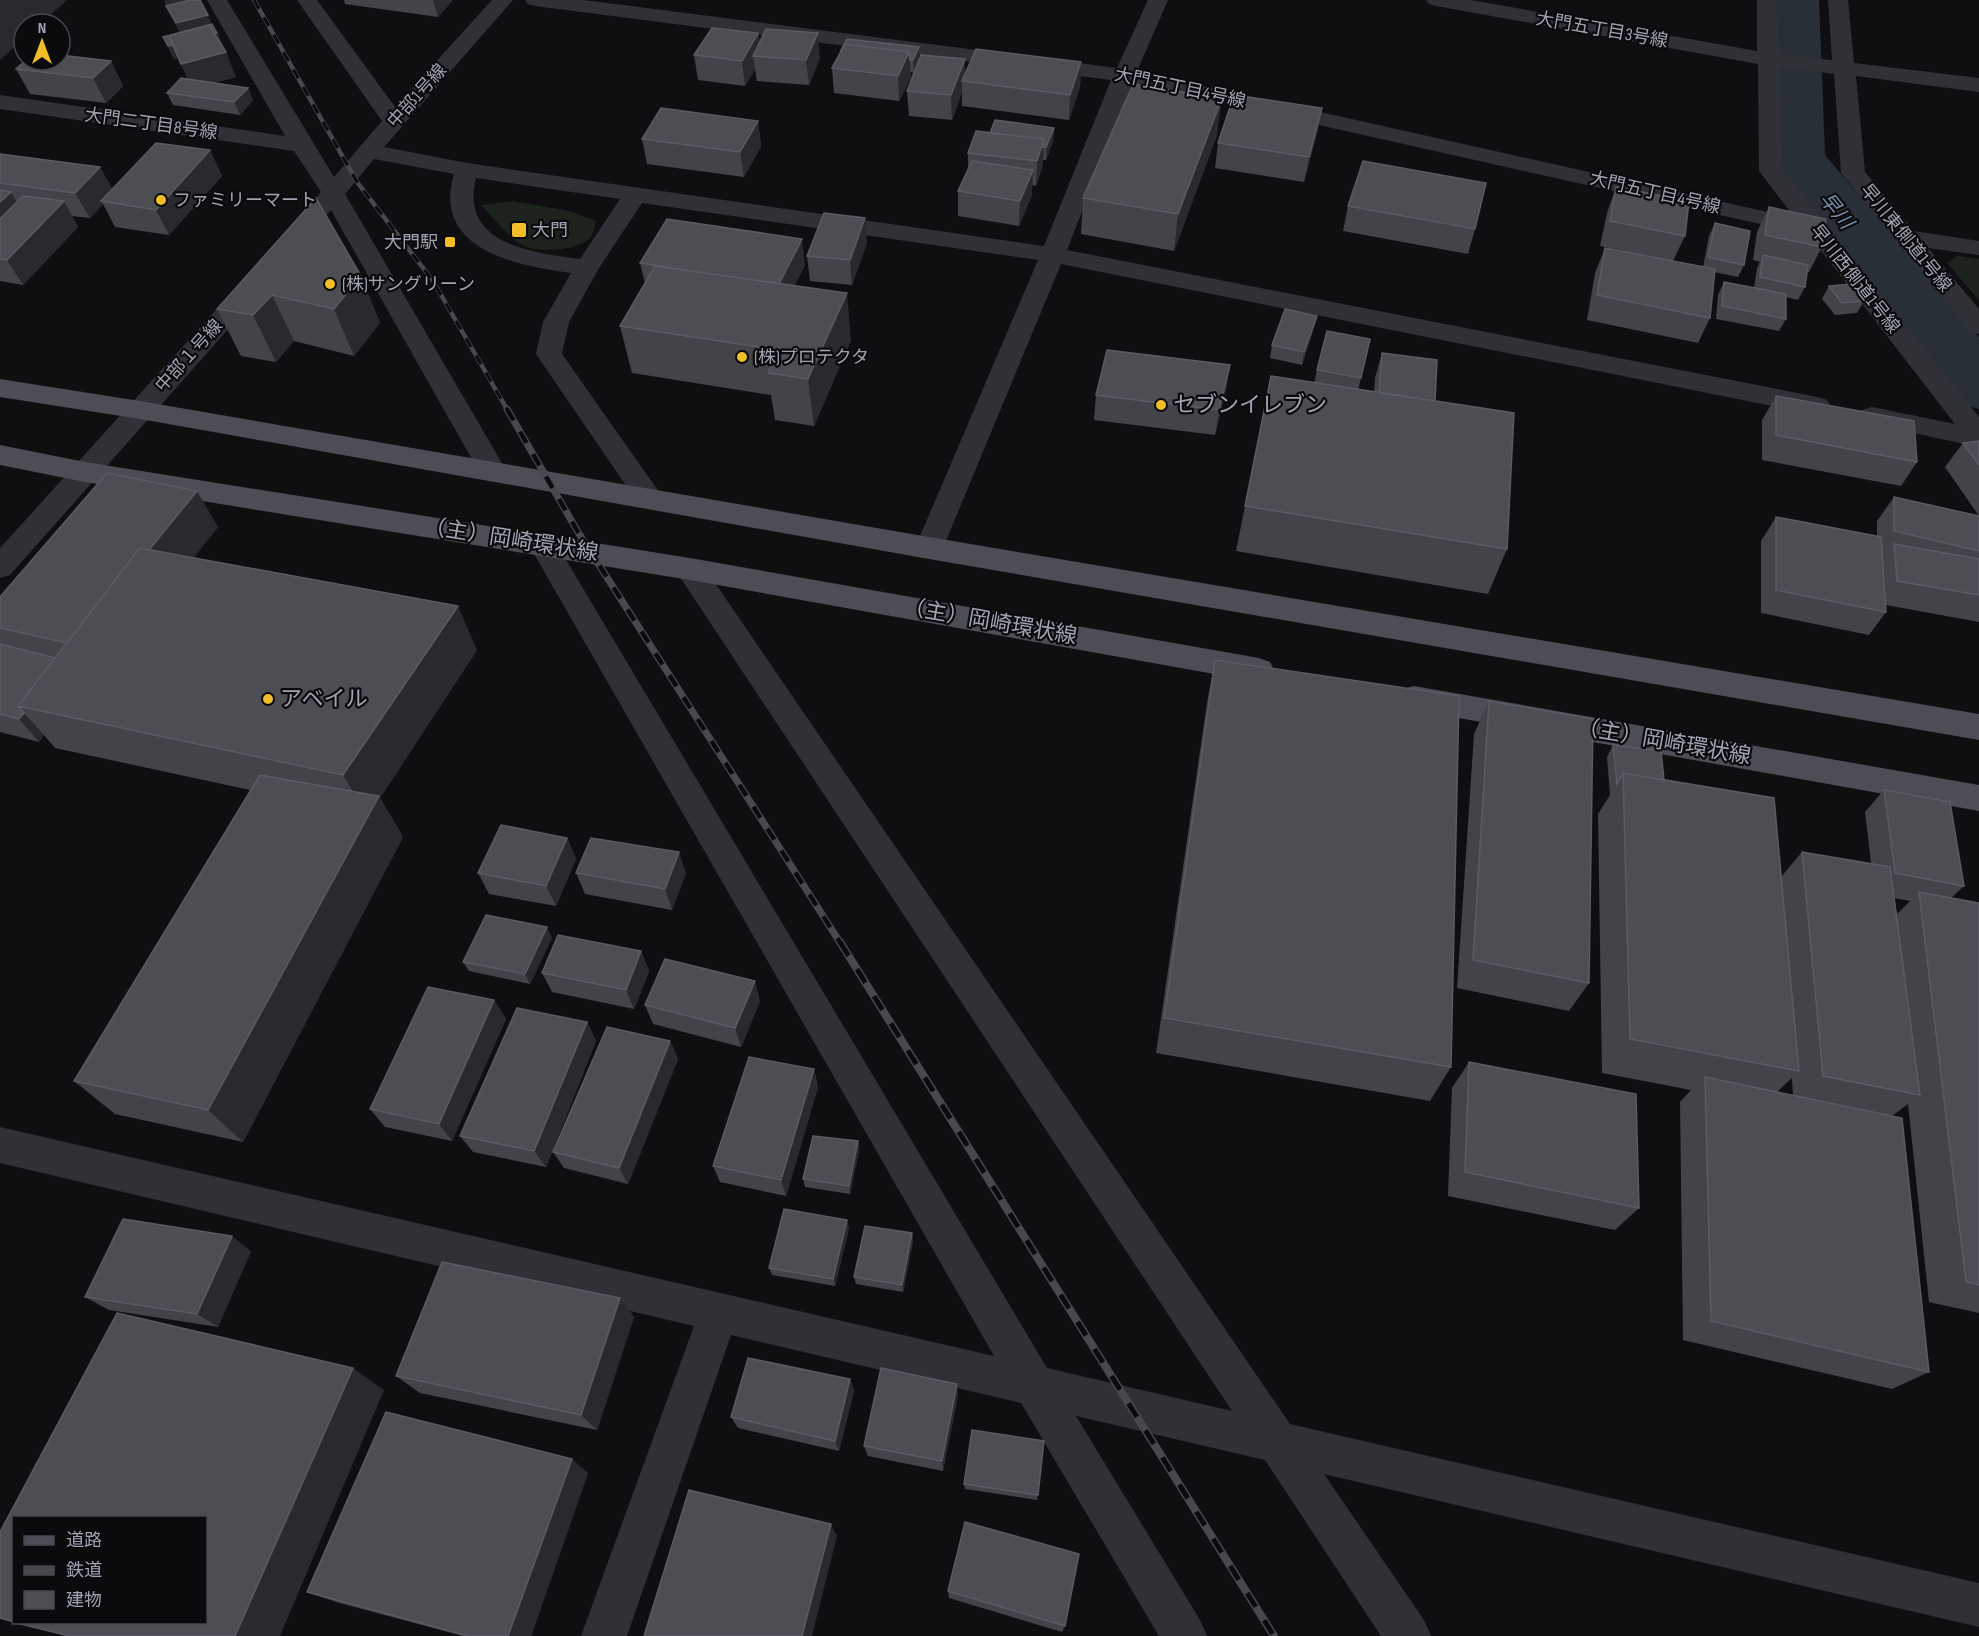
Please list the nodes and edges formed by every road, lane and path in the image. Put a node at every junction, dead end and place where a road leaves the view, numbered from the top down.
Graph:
1 (217, 0) edge
2 (307, 0) edge
3 (503, 0) edge
4 (535, 0) edge
5 (1158, 0) edge
6 (1436, 0) edge
7 (1767, 0) edge
8 (1838, 0) edge
9 (1768, 60) junction
10 (1843, 68) junction
11 (1124, 75) junction
12 (1979, 85) edge
13 (0, 102) edge
14 (394, 121) junction
15 (302, 145) junction
16 (369, 151) junction
17 (467, 170) junction
18 (333, 195) junction
19 (635, 195) junction
20 (1816, 230) junction
21 (1904, 237) junction
22 (1979, 248) edge
23 (1053, 255) junction
24 (586, 268) junction
25 (1979, 326) edge
26 (0, 388) edge
27 (140, 410) junction
28 (1979, 437) edge
29 (0, 455) edge
30 (492, 470) junction
31 (85, 472) junction
32 (650, 499) junction
33 (543, 545) junction
34 (929, 548) junction
35 (0, 567) edge
36 (690, 569) junction
37 (1288, 675) edge
38 (1382, 692) edge
39 (1979, 727) edge
40 (1979, 798) edge
41 (0, 1145) edge
42 (719, 1312) junction
43 (1034, 1385) junction
44 (1277, 1442) junction
45 (1979, 1605) edge
46 (604, 1636) edge
47 (1184, 1636) edge
48 (1408, 1636) edge

1 - 15 street
2 - 14 street
3 - 14 street, 中部1号線
4 - 11 street, 大門五丁目4号線
5 - 11 street
6 - 9 street, 大門五丁目3号線
7 - 9 street, 早川西側道1号線
8 - 10 street, 早川東側道1号線
9 - 10 street, 大門五丁目3号線
9 - 20 street, 早川西側道1号線
10 - 12 street
10 - 21 street, 早川東側道1号線
11 - 20 street, 大門五丁目4号線
11 - 23 street
13 - 15 street, 大門二丁目8号線
14 - 16 street, 中部1号線
15 - 18 street
16 - 17 street
16 - 18 street, 中部1号線
17 - 19 street
17 - 24 street
18 - 27 street, 中部１号線
18 - 30 street
19 - 23 street
19 - 24 street
20 - 28 street, 早川西側道1号線
21 - 22 street
21 - 25 street, 早川東側道1号線
23 - 28 street
23 - 34 street
24 - 32 street
26 - 27 main road
27 - 30 main road
27 - 31 street, 中部１号線
29 - 31 main road, （主）岡崎環状線
30 - 32 main road
31 - 33 main road, （主）岡崎環状線
31 - 35 street, 中部１号線
32 - 34 main road
33 - 36 main road, （主）岡崎環状線
33 - 43 street
34 - 39 main road
36 - 37 main road, （主）岡崎環状線
36 - 44 street
38 - 40 main road, （主）岡崎環状線
41 - 42 street
42 - 43 street
42 - 46 street
43 - 44 street
43 - 47 street
44 - 45 street
44 - 48 street

